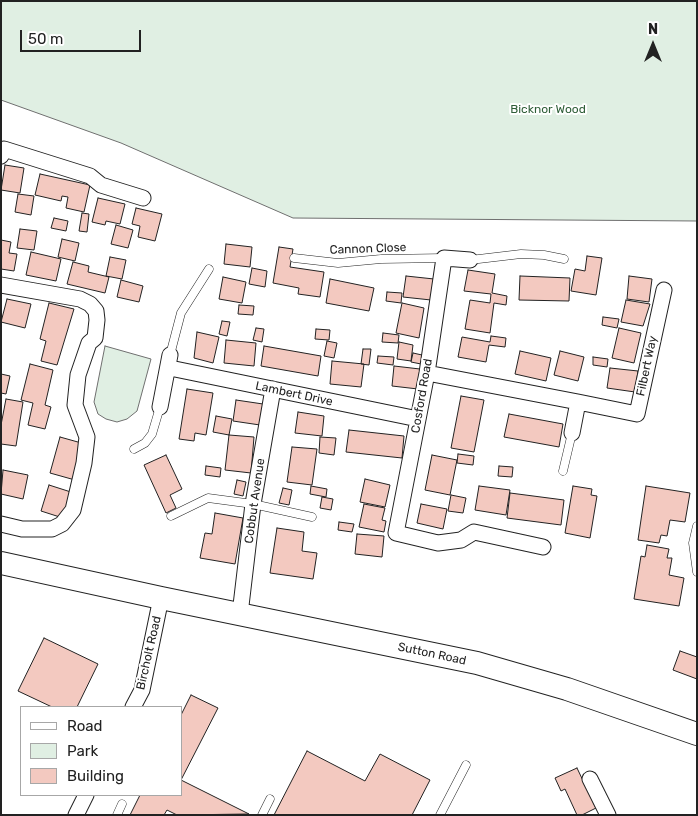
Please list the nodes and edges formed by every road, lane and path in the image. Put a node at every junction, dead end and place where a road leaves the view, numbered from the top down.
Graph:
1 (2, 151) edge
2 (143, 198) dead end
3 (294, 258) dead end
4 (444, 258) junction
5 (564, 259) dead end
6 (470, 260) joint
7 (209, 269) dead end
8 (1, 286) edge
9 (664, 290) dead end
10 (170, 361) junction
11 (427, 373) junction
12 (273, 390) junction
13 (578, 402) junction
14 (160, 407) joint
15 (418, 419) junction
16 (572, 433) joint
17 (134, 449) dead end
18 (564, 472) dead end
19 (253, 504) junction
20 (171, 516) dead end
21 (312, 517) dead end
22 (1, 524) edge
23 (697, 526) edge
24 (543, 547) dead end
25 (1, 563) edge
26 (697, 572) edge
27 (161, 598) junction
28 (240, 614) junction
29 (134, 706) edge
30 (697, 734) edge
31 (466, 765) dead end
32 (590, 779) dead end
33 (86, 796) edge
34 (270, 799) dead end
35 (122, 804) dead end
36 (80, 813) edge
37 (117, 815) edge
38 (262, 815) edge
39 (440, 815) edge
40 (608, 815) edge

1 - 2 street
3 - 4 lane, Cannon Close
4 - 6 street
4 - 11 street, Cosford Road
5 - 6 lane
7 - 10 lane
8 - 22 street
9 - 13 street, Filbert Way
10 - 12 street, Lambert Drive
10 - 14 street
11 - 13 street, Filbert Way
11 - 15 street, Cosford Road
12 - 15 street, Lambert Drive
12 - 19 street, Cobbut Avenue
13 - 16 street
14 - 17 lane
15 - 24 street, Cosford Road
16 - 18 lane
19 - 20 lane
19 - 21 lane
19 - 28 street, Cobbut Avenue
23 - 26 lane
25 - 27 main road, Sutton Road
27 - 28 main road, Sutton Road
27 - 29 street, Bircholt Road
28 - 30 main road, Sutton Road
31 - 39 lane
32 - 40 street
33 - 36 street
34 - 38 lane
35 - 37 lane

